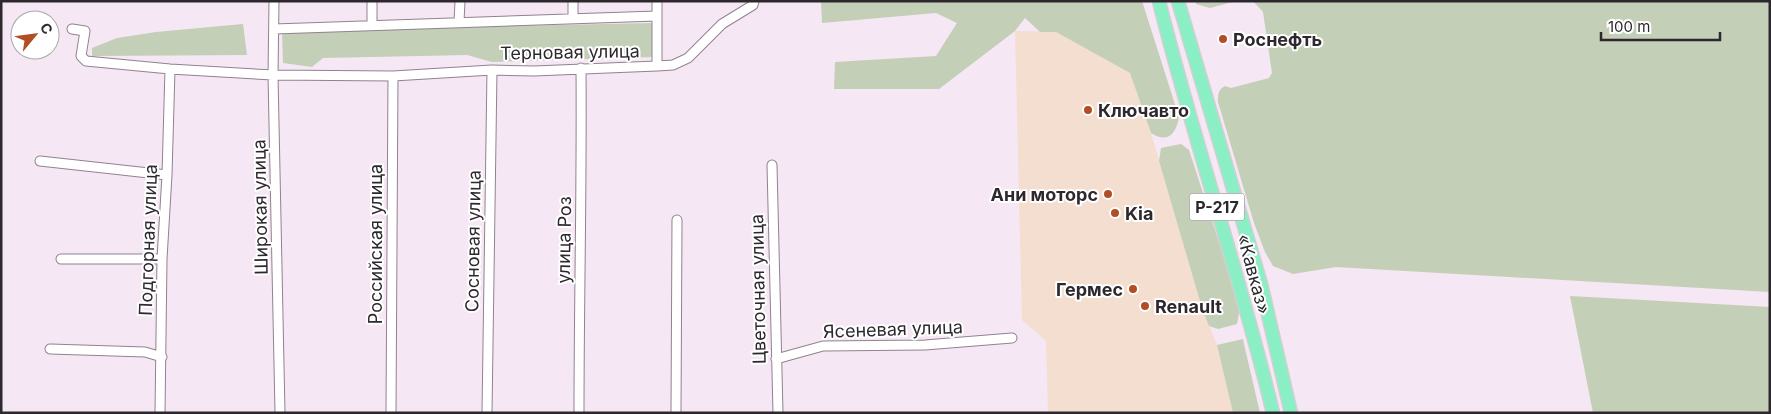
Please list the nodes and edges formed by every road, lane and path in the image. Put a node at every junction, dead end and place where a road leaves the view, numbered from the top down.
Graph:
1 (274, 1) edge
2 (372, 1) edge
3 (460, 1) edge
4 (573, 1) edge
5 (657, 1) edge
6 (754, 1) edge
7 (1159, 1) edge
8 (1178, 1) edge
9 (657, 16) junction
10 (573, 19) junction
11 (460, 22) junction
12 (372, 26) junction
13 (72, 29) dead end
14 (274, 29) junction
15 (657, 66) junction
16 (581, 68) junction
17 (170, 69) junction
18 (492, 70) junction
19 (273, 74) junction
20 (392, 76) junction
21 (1216, 133) junction
22 (40, 161) dead end
23 (772, 165) dead end
24 (167, 175) junction
25 (1214, 196) junction
26 (677, 220) dead end
27 (61, 259) dead end
28 (162, 259) junction
29 (1012, 338) dead end
30 (50, 349) dead end
31 (162, 357) junction
32 (776, 359) junction
33 (1282, 375) junction
34 (1268, 392) junction
35 (160, 413) edge
36 (280, 413) edge
37 (391, 413) edge
38 (486, 413) edge
39 (579, 413) edge
40 (676, 413) edge
41 (778, 413) edge
42 (1273, 413) edge
43 (1291, 413) edge

1 - 14 street, Широкая улица
2 - 12 street
3 - 11 street
4 - 10 street
5 - 9 street
6 - 15 street
7 - 25 highway, «Кавказ» / Р-217
8 - 21 highway, «Кавказ» / Р-217
9 - 10 street, Терновая улица
9 - 15 street, Терновая улица
10 - 11 street, Терновая улица
11 - 12 street, Терновая улица
12 - 14 street, Терновая улица
13 - 17 street, Терновая улица
14 - 19 street, Широкая улица
15 - 16 street, Терновая улица
16 - 18 street, Терновая улица
16 - 39 street, улица Роз
17 - 19 street, Терновая улица
17 - 24 street, Подгорная улица
18 - 20 street, Терновая улица
18 - 38 street, Сосновая улица
19 - 20 street, Терновая улица
19 - 36 street, Широкая улица
20 - 37 street, Российская улица
21 - 25 highway
21 - 33 highway, «Кавказ» / Р-217
22 - 24 street
23 - 32 street, Цветочная улица
24 - 28 street, Подгорная улица
25 - 34 highway, «Кавказ» / Р-217
26 - 40 street
27 - 28 street
28 - 31 street, Подгорная улица
29 - 32 street, Ясеневая улица
30 - 31 street
31 - 35 street, Подгорная улица
32 - 41 street, Цветочная улица
33 - 34 highway
33 - 43 highway, «Кавказ» / Р-217
34 - 42 highway, «Кавказ» / Р-217

